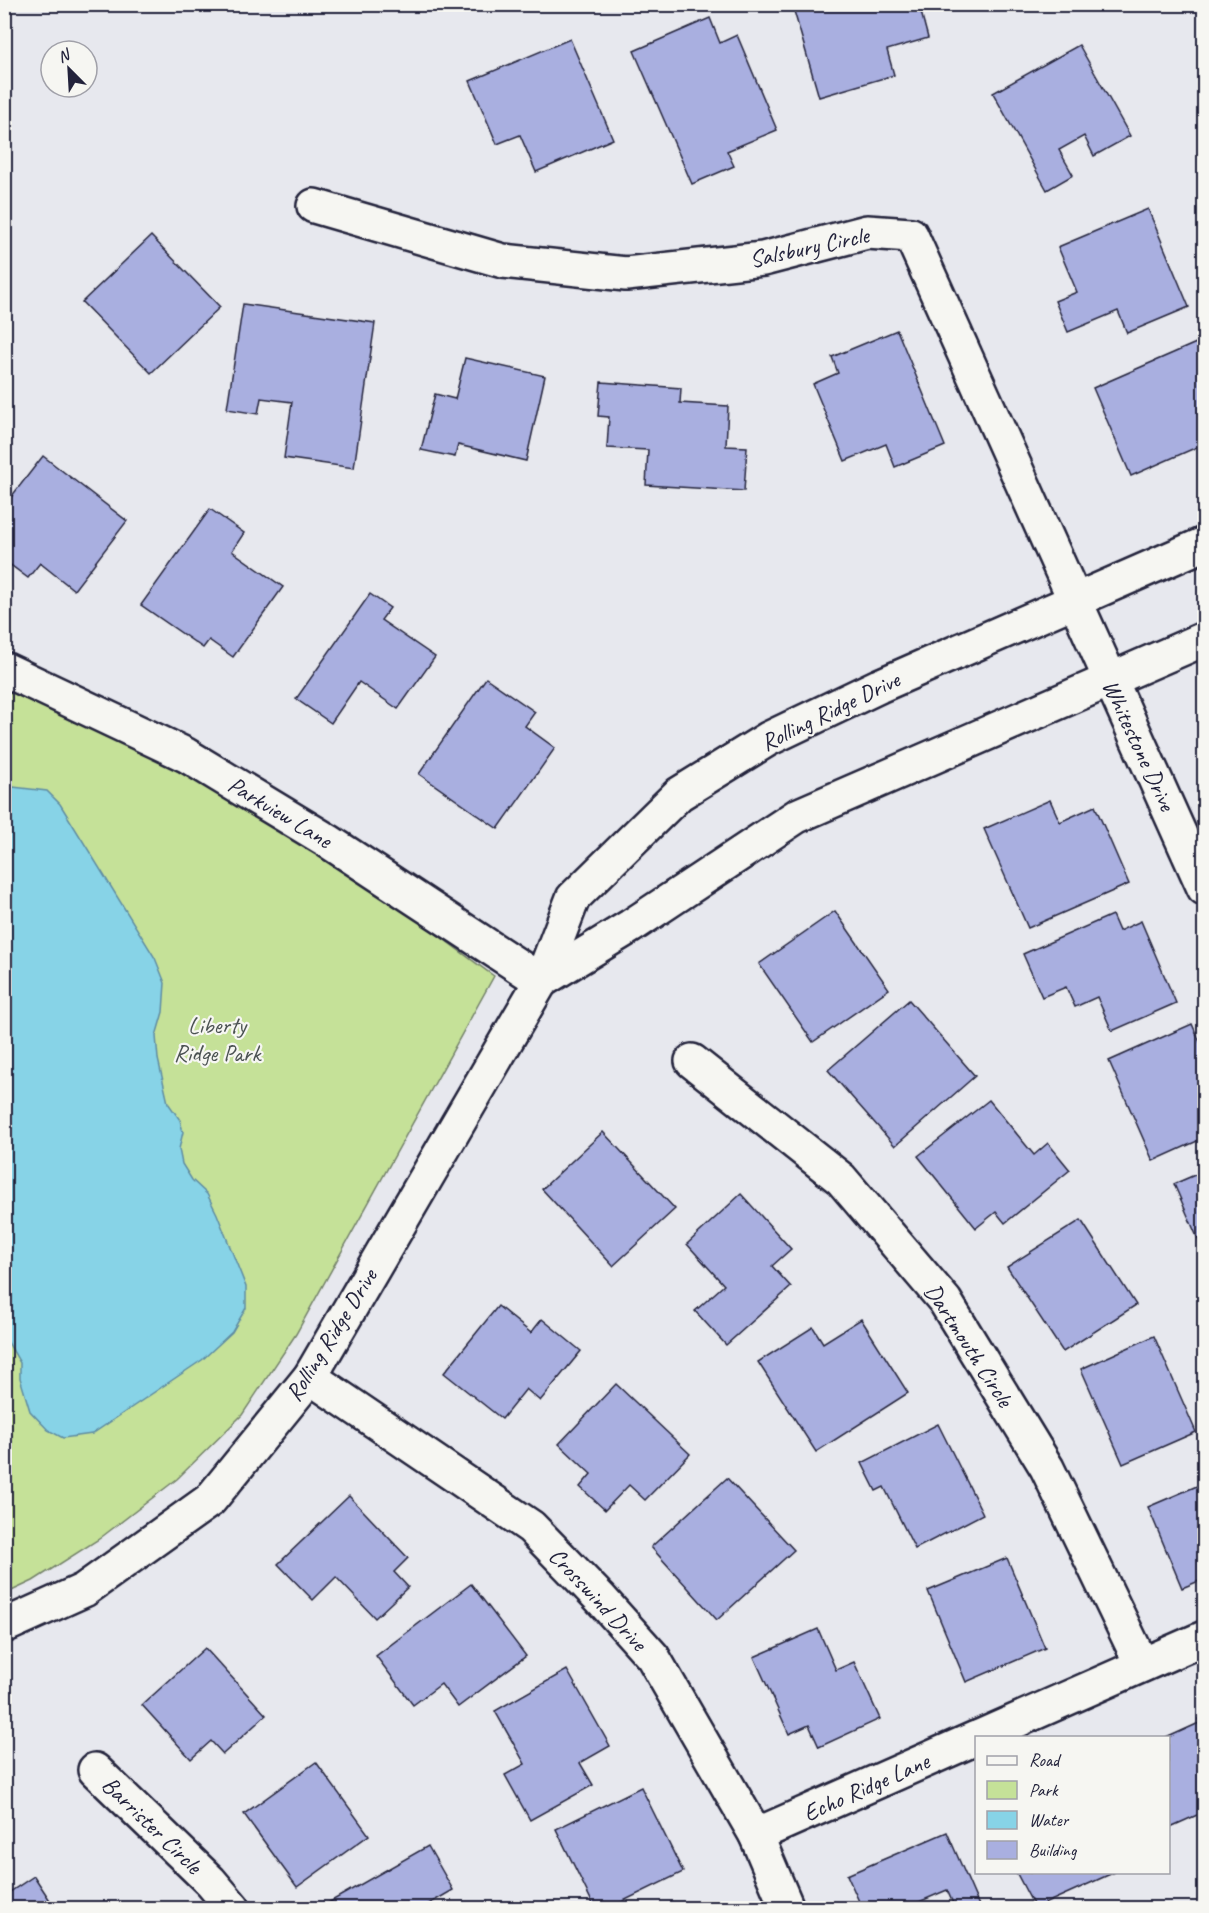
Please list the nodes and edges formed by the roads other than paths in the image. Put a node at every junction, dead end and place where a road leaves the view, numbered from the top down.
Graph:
1 (314, 206) dead end
2 (1204, 544) edge
3 (1075, 602) junction
4 (1204, 639) edge
5 (4, 669) edge
6 (1110, 680) junction
7 (1204, 888) edge
8 (541, 981) junction
9 (692, 1061) dead end
10 (310, 1377) junction
11 (4, 1626) edge
12 (1204, 1638) edge
13 (1142, 1665) junction
14 (982, 1736) edge
15 (975, 1739) edge
16 (95, 1770) dead end
17 (756, 1835) junction
18 (232, 1908) edge
19 (787, 1908) edge

1 - 3 street, Salsbury Circle
2 - 3 street, Rolling Ridge Drive
3 - 6 street, Whitestone Drive
3 - 8 street, Rolling Ridge Drive
4 - 6 street, Rolling Ridge Drive
5 - 8 street, Parkview Lane
6 - 7 street, Whitestone Drive
6 - 8 street, Rolling Ridge Drive
8 - 10 street, Rolling Ridge Drive
9 - 13 street, Dartmouth Circle
10 - 11 street, Rolling Ridge Drive
10 - 17 street, Crosswind Drive
12 - 13 street, Echo Ridge Lane
13 - 14 street, Echo Ridge Lane
15 - 17 street, Echo Ridge Lane
16 - 18 street, Barrister Circle
17 - 19 street, Crosswind Drive

